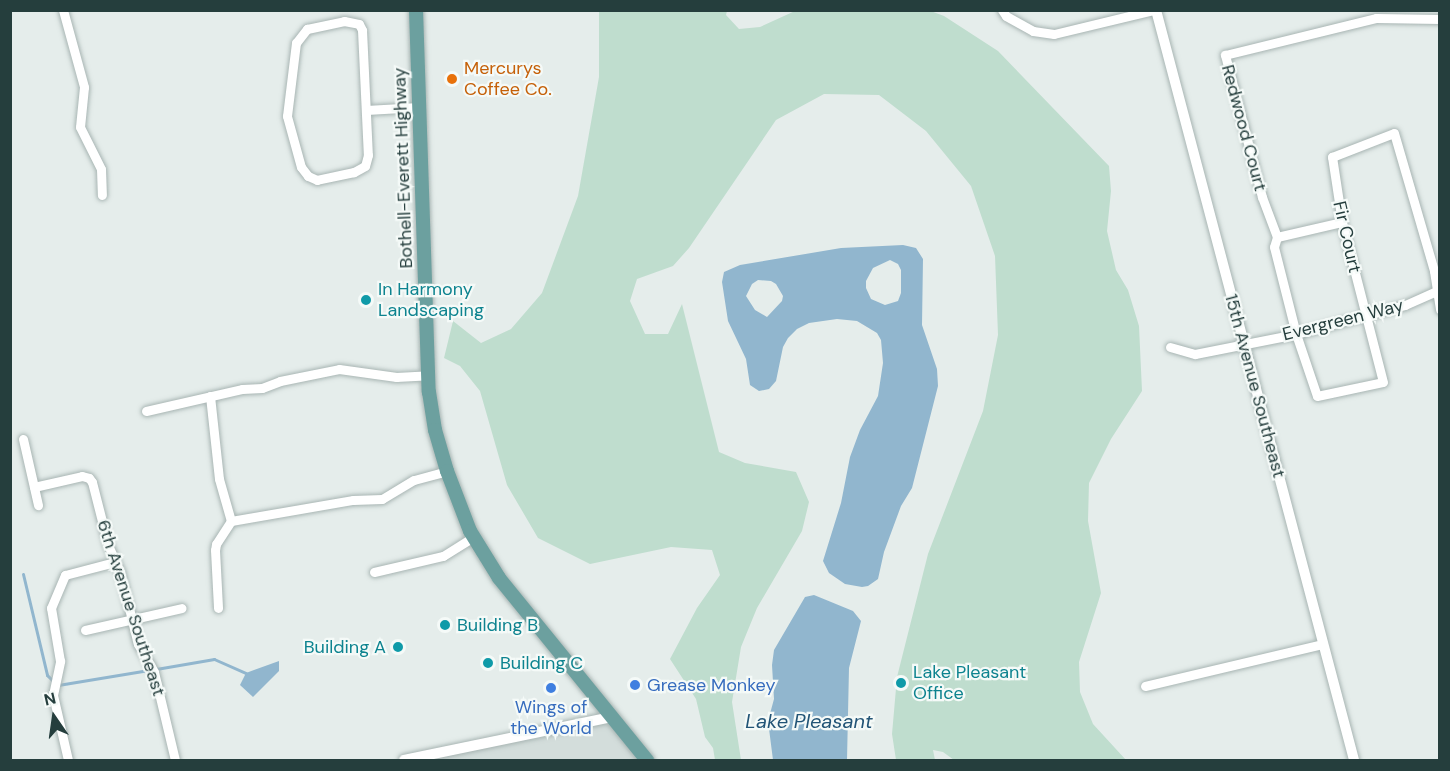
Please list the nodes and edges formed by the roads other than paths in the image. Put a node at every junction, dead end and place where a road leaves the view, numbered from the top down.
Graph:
1 (63, 10) edge
2 (416, 10) edge
3 (1154, 10) edge
4 (1004, 13) edge
5 (1440, 19) edge
6 (419, 107) junction
7 (366, 110) junction
8 (102, 195) dead end
9 (1342, 222) junction
10 (1277, 237) junction
11 (1437, 291) edge
12 (1440, 310) edge
13 (1366, 316) junction
14 (1296, 334) junction
15 (1244, 343) junction
16 (1170, 347) dead end
17 (429, 375) junction
18 (210, 396) junction
19 (146, 411) dead end
20 (22, 439) dead end
21 (447, 471) junction
22 (34, 487) junction
23 (38, 505) dead end
24 (231, 521) junction
25 (474, 537) junction
26 (115, 562) junction
27 (374, 572) dead end
28 (182, 608) dead end
29 (218, 608) dead end
30 (132, 620) junction
31 (85, 630) dead end
32 (1323, 644) junction
33 (1145, 686) dead end
34 (612, 717) junction
35 (68, 760) edge
36 (175, 760) edge
37 (404, 760) edge
38 (647, 760) edge
39 (1354, 760) edge

1 - 8 street
2 - 6 main road, Bothell-Everett Highway
3 - 4 street
3 - 15 street, 15th Avenue Southeast
5 - 10 street, Redwood Court
6 - 7 street
6 - 17 main road, Bothell-Everett Highway
7 - 7 street
9 - 10 street
9 - 11 street, Fir Court
9 - 13 street, Fir Court
10 - 14 street
11 - 12 street
11 - 13 street, Evergreen Way
13 - 14 street, Evergreen Way
13 - 14 street, Fir Court
14 - 15 street, Evergreen Way
15 - 16 street, Evergreen Way
15 - 32 street, 15th Avenue Southeast
17 - 18 street
17 - 21 main road, Bothell-Everett Highway
18 - 19 street
18 - 24 street
20 - 22 street
21 - 24 street
21 - 25 main road, Bothell-Everett Highway
22 - 23 street
22 - 26 street, 6th Avenue Southeast
24 - 29 street
25 - 27 street
25 - 34 main road, Bothell-Everett Highway
26 - 30 street, 6th Avenue Southeast
26 - 35 street
28 - 30 street
30 - 31 street
30 - 36 street, 6th Avenue Southeast
32 - 33 street
32 - 39 street, 15th Avenue Southeast
34 - 37 street
34 - 38 main road, Bothell-Everett Highway

